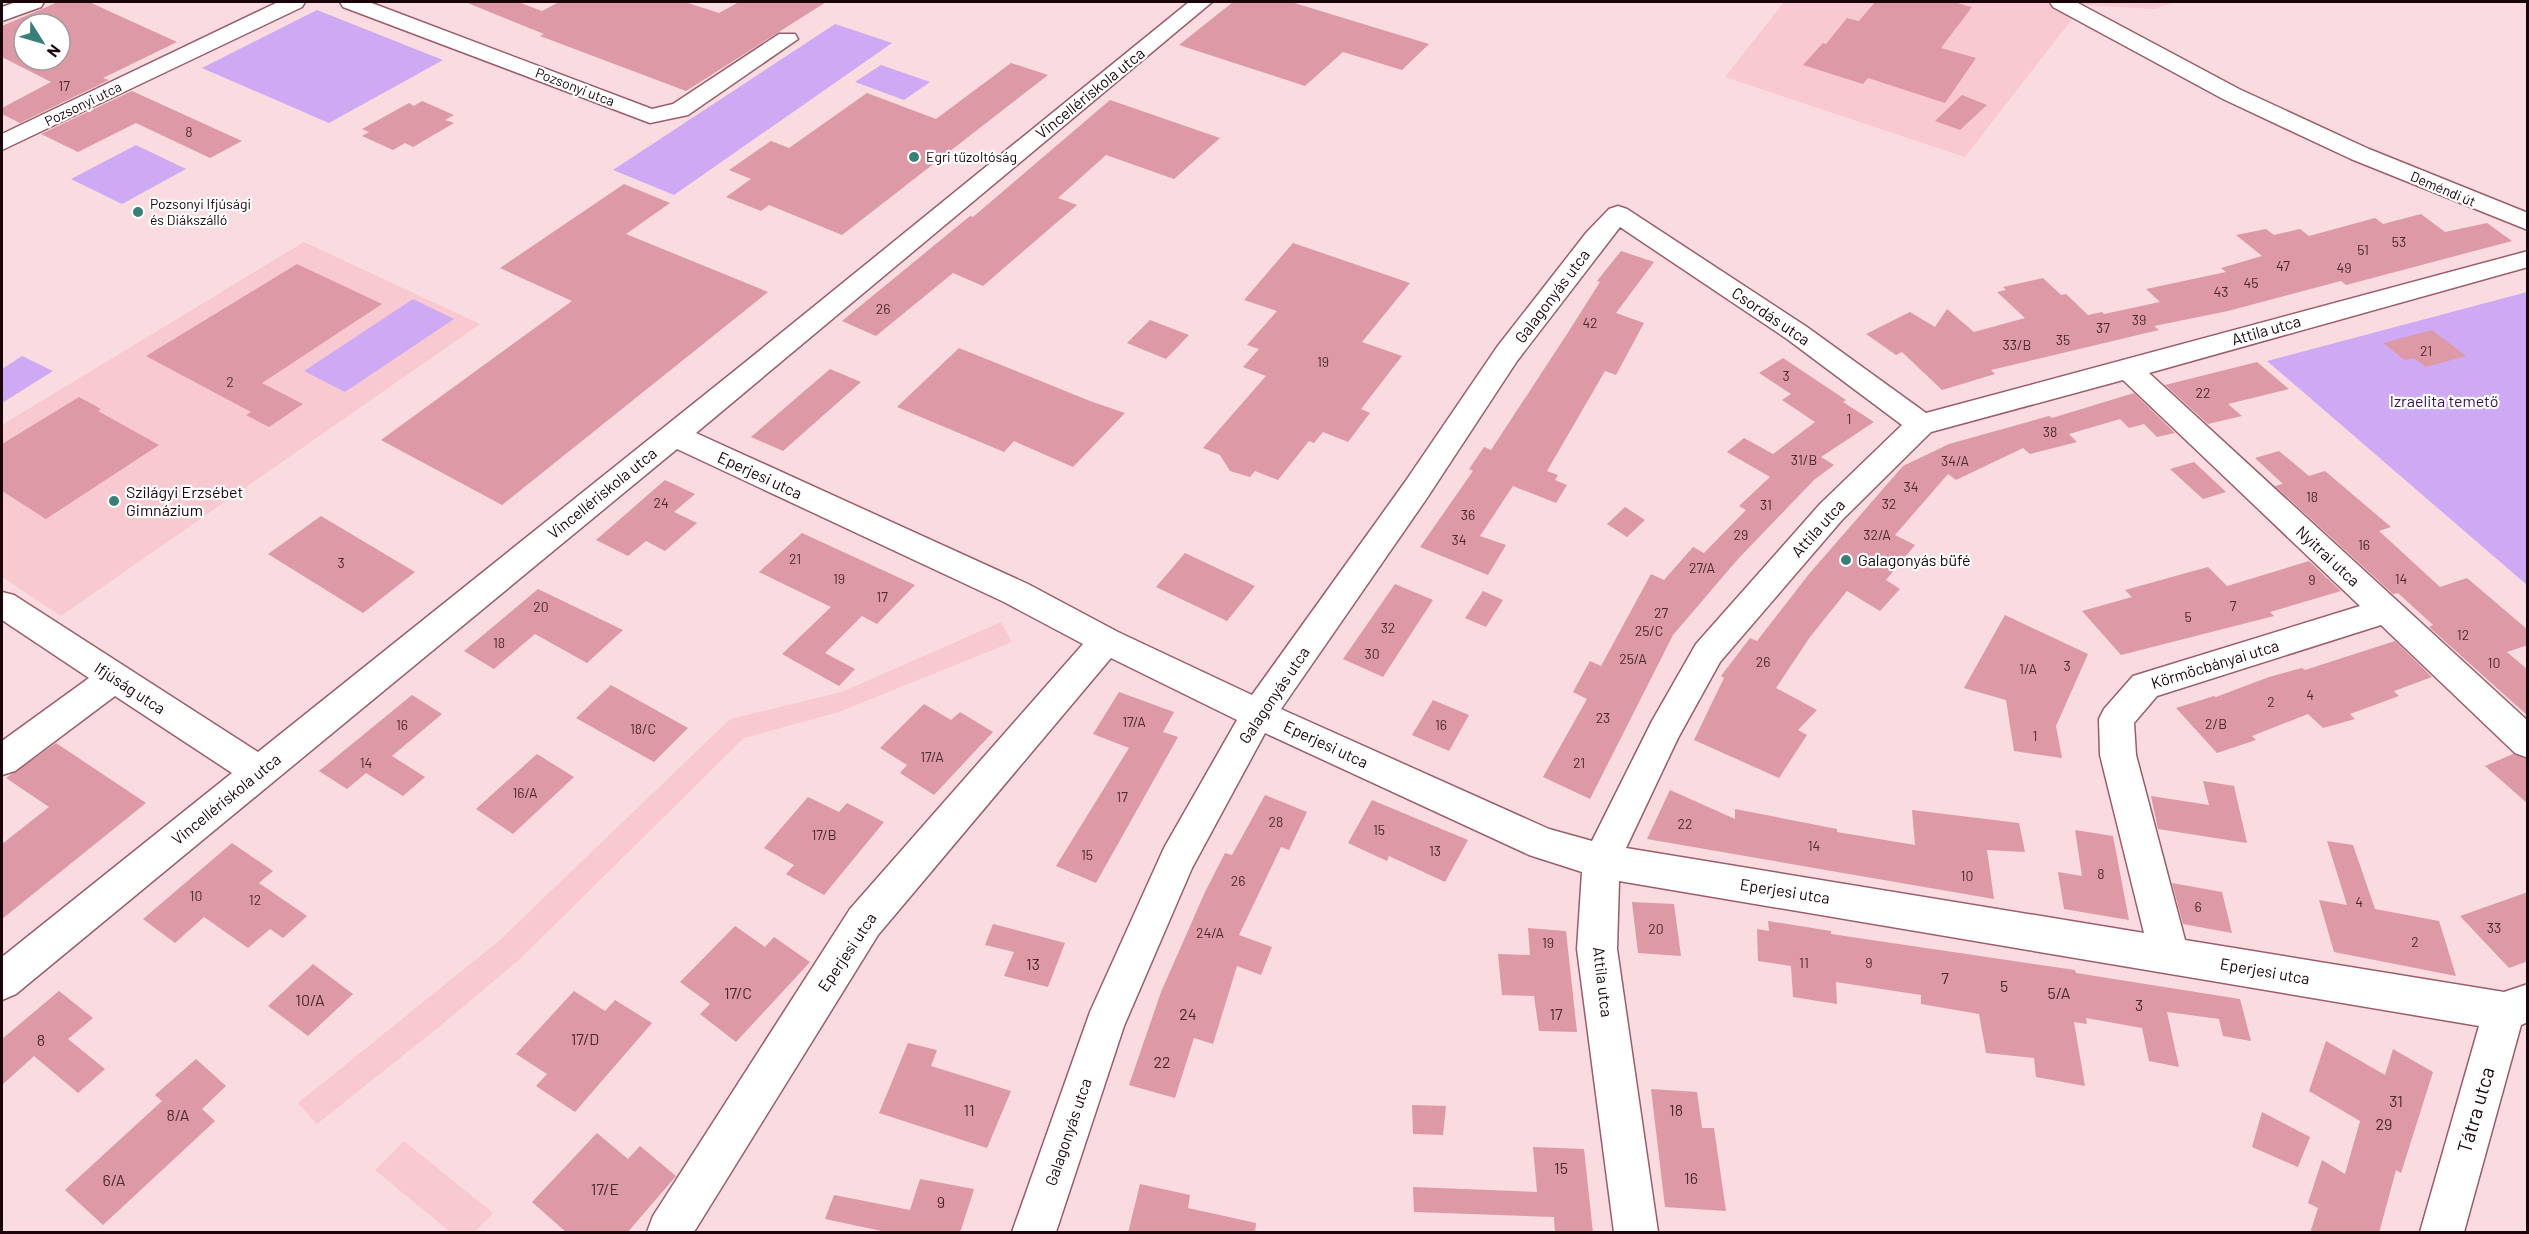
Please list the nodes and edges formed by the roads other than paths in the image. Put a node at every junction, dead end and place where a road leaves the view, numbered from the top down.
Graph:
1 (33, 2) edge
2 (294, 2) edge
3 (351, 2) edge
4 (1201, 2) edge
5 (2061, 2) edge
6 (2, 15) edge
7 (787, 39) dead end
8 (2, 143) edge
9 (1618, 214) joint
10 (2528, 222) edge
11 (2528, 259) edge
12 (2128, 369) junction
13 (1921, 424) junction
14 (674, 435) junction
15 (2, 604) edge
16 (2386, 611) junction
17 (1106, 641) junction
18 (114, 678) junction
19 (1258, 714) junction
20 (2528, 743) edge
21 (2, 760) edge
22 (260, 772) junction
23 (1601, 861) junction
24 (2169, 954) junction
25 (2, 981) edge
26 (2516, 1007) edge
27 (669, 1233) edge
28 (1034, 1233) edge
29 (1636, 1233) edge
30 (2442, 1233) edge

1 - 6 street
2 - 8 street, Pozsonyi utca
3 - 7 street, Pozsonyi utca
4 - 14 street, Vincellériskola utca
5 - 10 street, Deméndi út
9 - 13 street, Csordás utca
9 - 19 street, Galagonyás utca
11 - 12 street, Attila utca
12 - 13 street, Attila utca
12 - 16 street, Nyitrai utca
13 - 23 street, Attila utca
14 - 17 street, Eperjesi utca
14 - 22 street, Vincellériskola utca
15 - 18 street, Ifjúság utca
16 - 20 street, Nyitrai utca
16 - 24 street, Körmöcbányai utca
17 - 19 street, Eperjesi utca
17 - 27 street, Eperjesi utca
18 - 21 street
18 - 22 street, Ifjúság utca
19 - 23 street, Eperjesi utca
19 - 28 street, Galagonyás utca
22 - 25 street, Vincellériskola utca
23 - 24 street, Eperjesi utca
23 - 29 street, Attila utca
24 - 26 street, Eperjesi utca
26 - 30 street, Tátra utca

